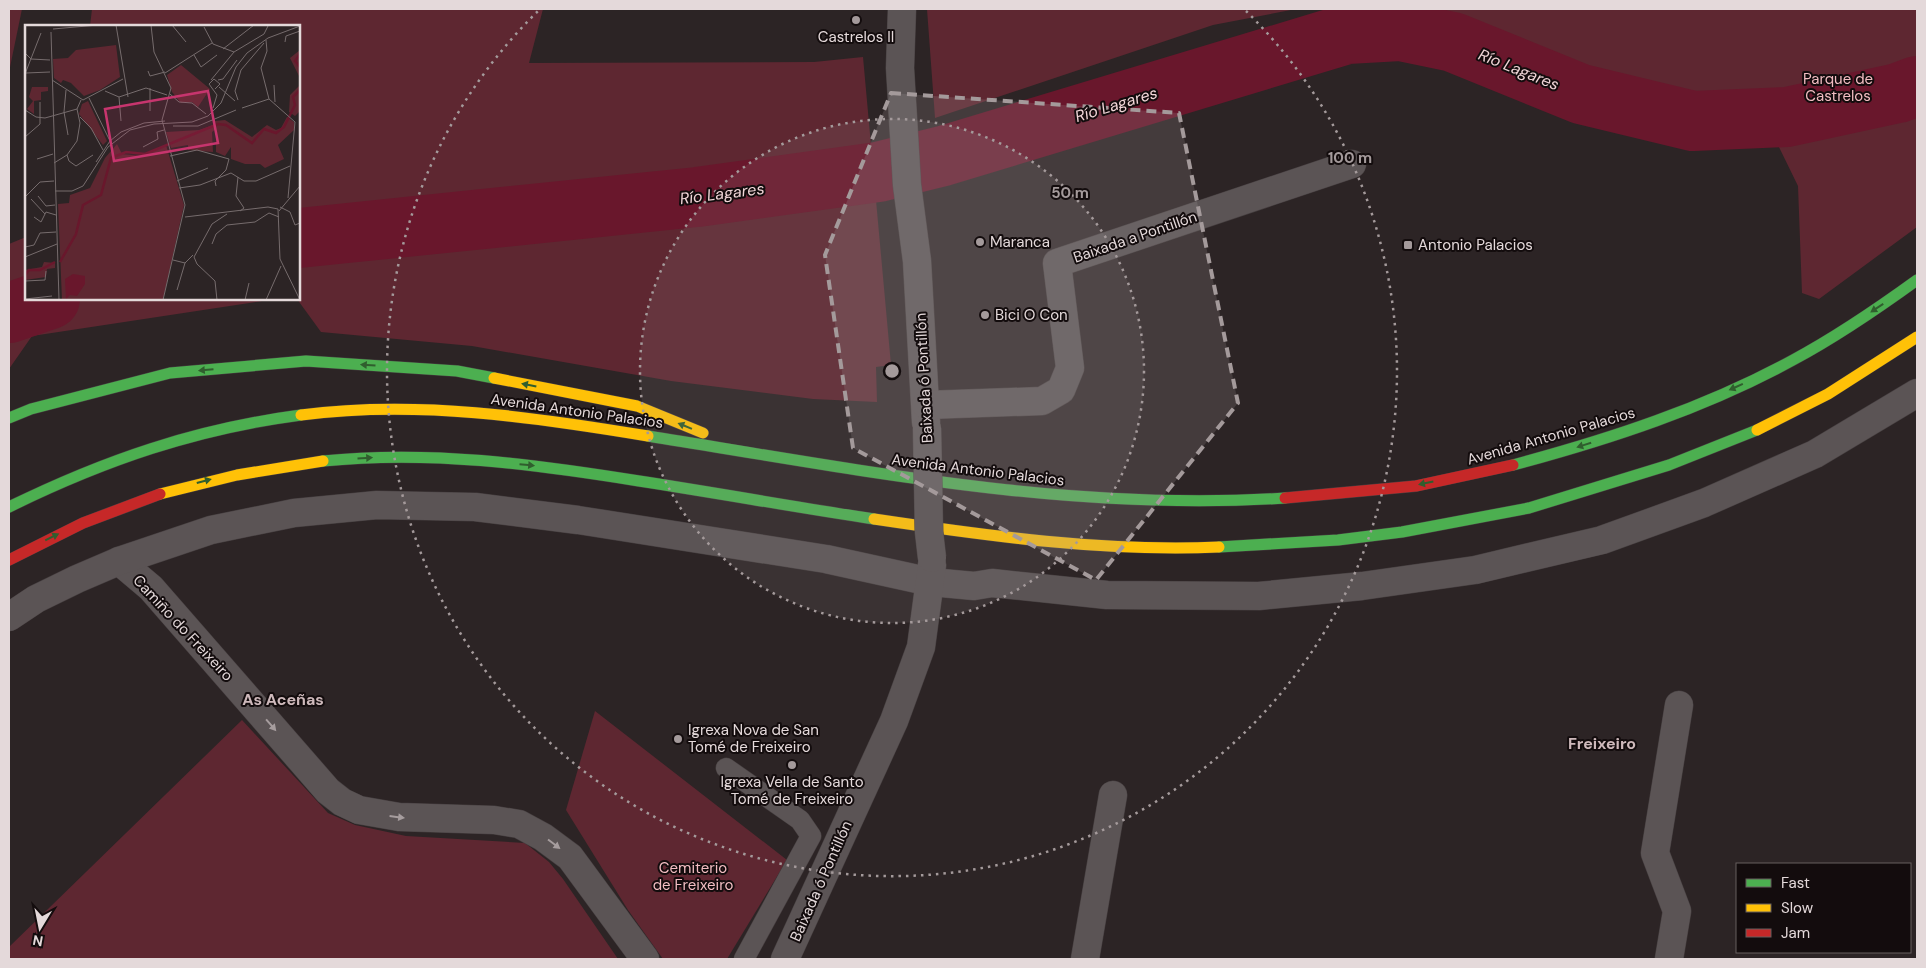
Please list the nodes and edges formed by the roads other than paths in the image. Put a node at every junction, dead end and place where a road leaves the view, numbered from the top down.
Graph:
1 (902, 9) edge
2 (1352, 164) dead end
3 (1917, 280) edge
4 (1917, 337) edge
5 (1917, 393) edge
6 (926, 416) junction
7 (9, 418) edge
8 (746, 451) junction
9 (9, 507) edge
10 (9, 560) edge
11 (119, 561) junction
12 (931, 570) junction
13 (9, 618) edge
14 (1679, 706) dead end
15 (726, 768) dead end
16 (1113, 795) dead end
17 (645, 959) edge
18 (744, 959) edge
19 (785, 959) edge
20 (1085, 959) edge
21 (1669, 959) edge

1 - 6 street, Baixada ó Pontillón
2 - 6 street, Baixada a Pontillón
3 -> 8 main road, Avenida Antonio Palacios
10 -> 4 main road
5 - 12 street
6 - 12 street, Baixada ó Pontillón, bridge
8 -> 7 main road
8 - 9 main road, Avenida Antonio Palacios
11 - 12 street
11 - 13 street
11 -> 17 street, Camiño do Freixeiro
12 - 19 street, Baixada ó Pontillón
14 - 21 street
15 - 18 lane
16 - 20 street

